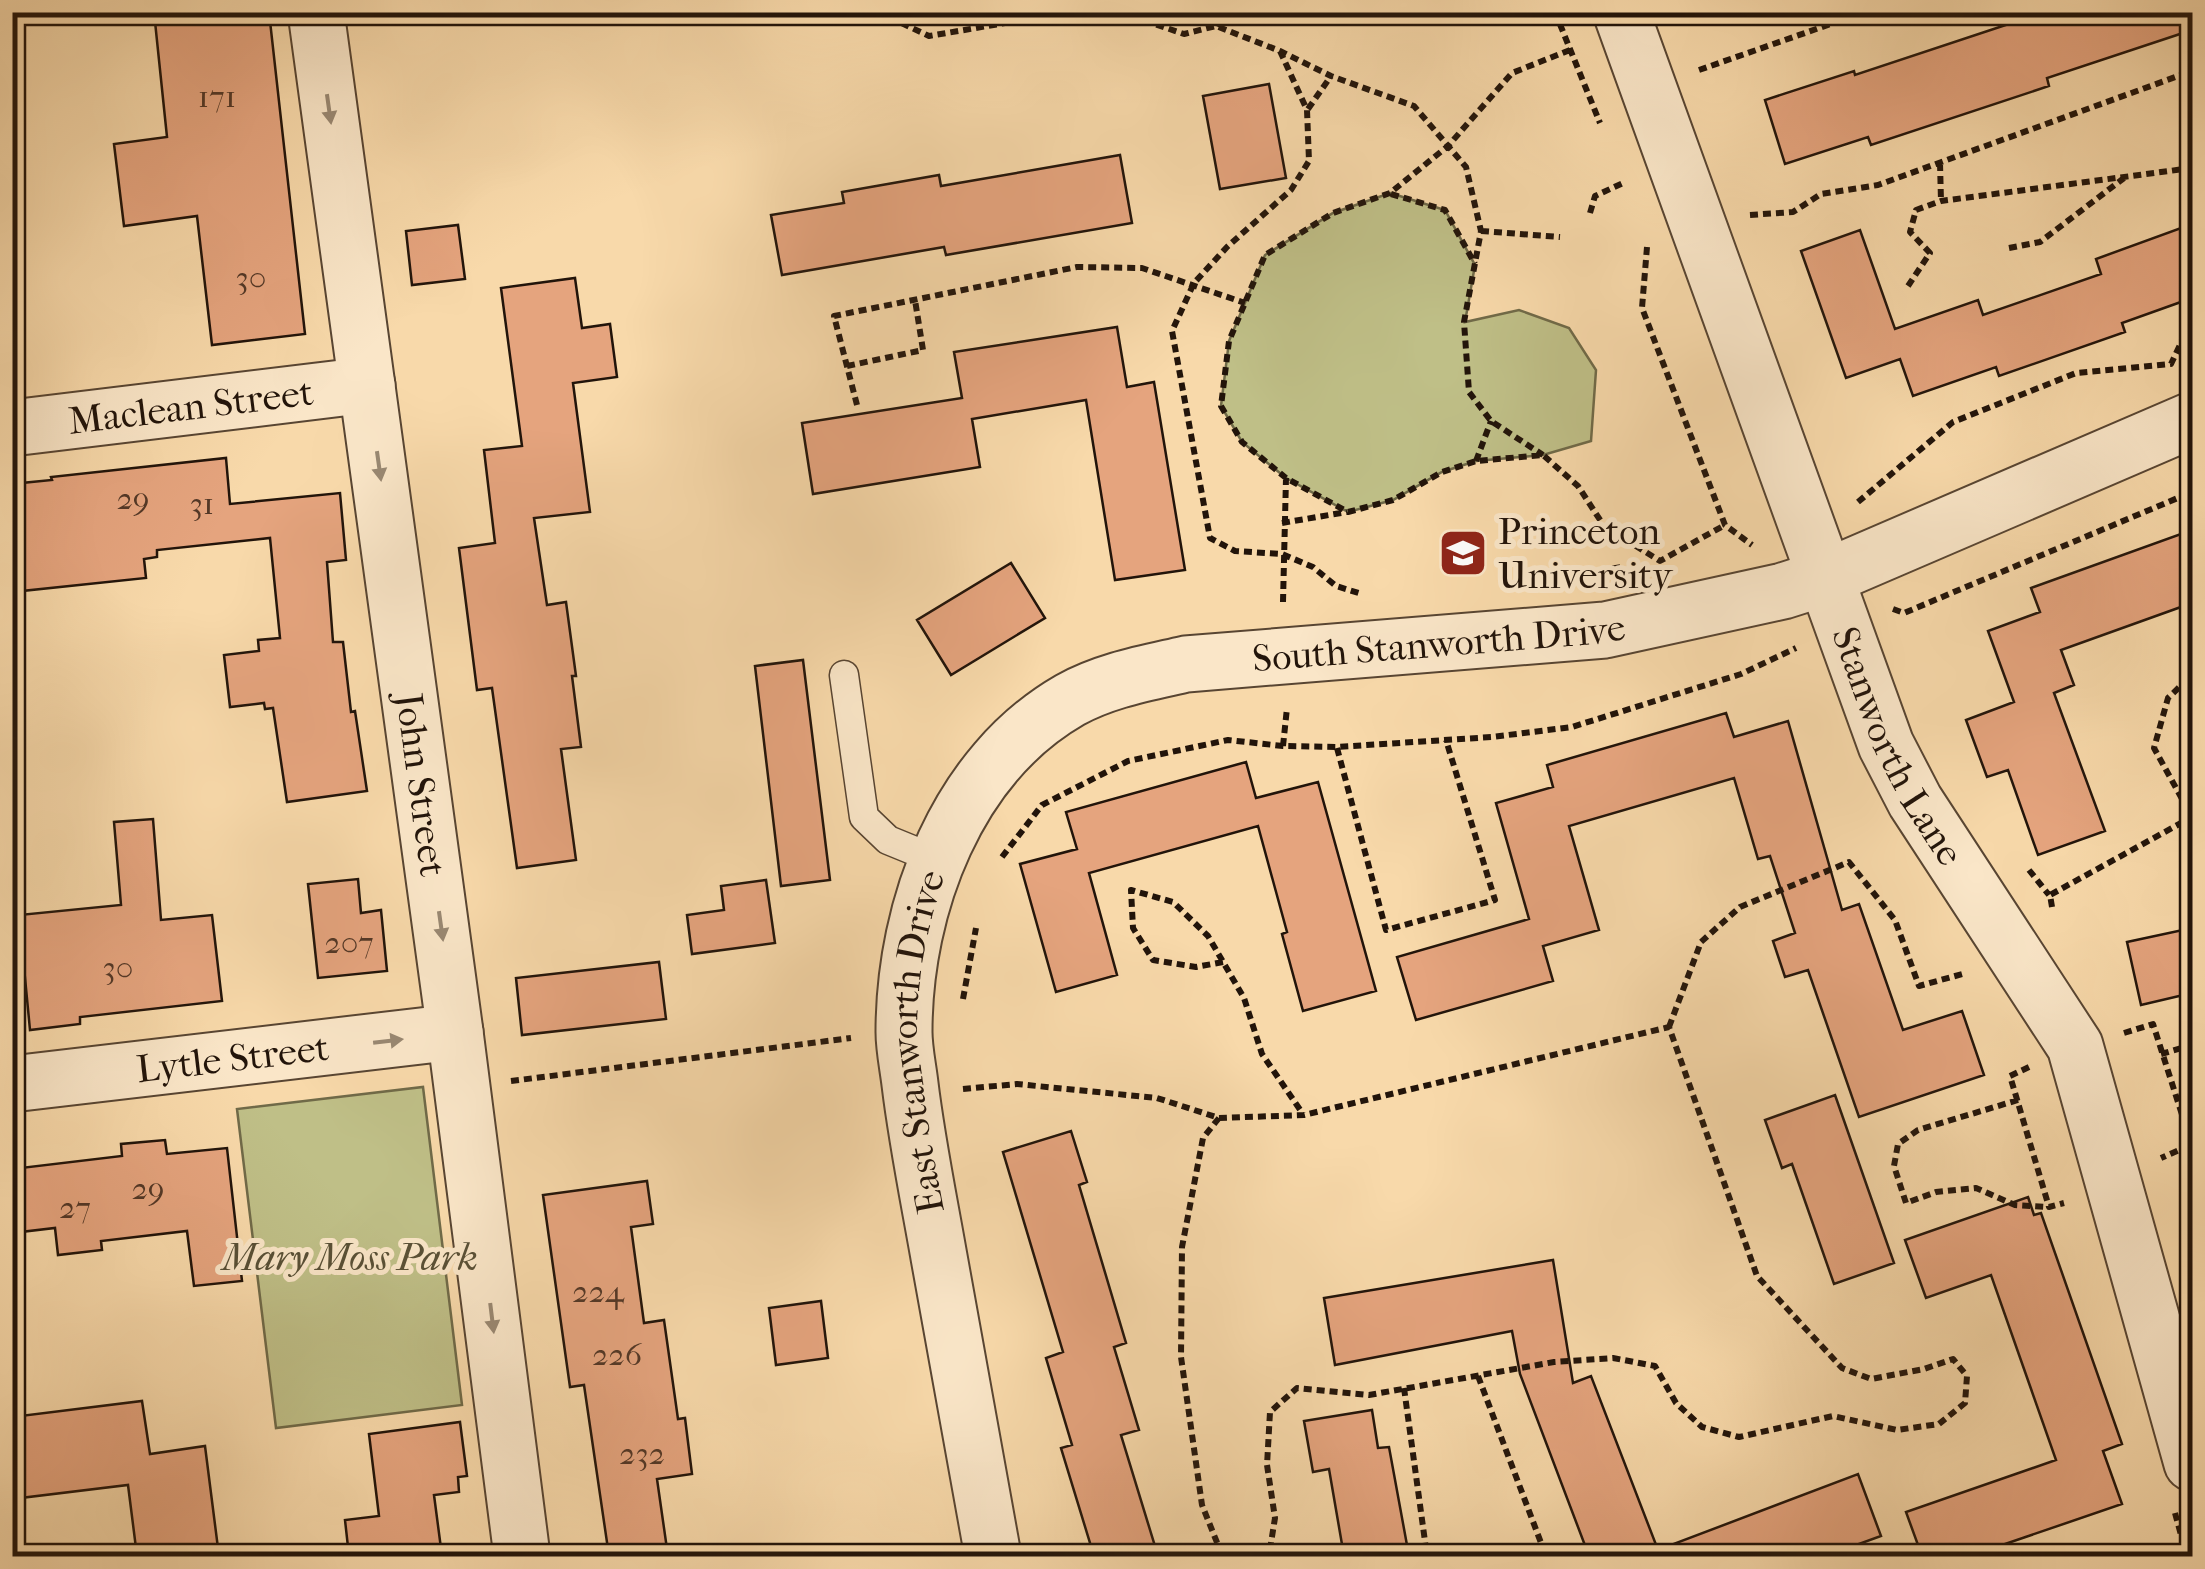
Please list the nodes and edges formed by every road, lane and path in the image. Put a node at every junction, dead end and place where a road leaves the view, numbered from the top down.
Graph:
1 (316, 12) edge
2 (878, 12) edge
3 (1070, 12) edge
4 (1134, 12) edge
5 (1222, 12) edge
6 (1556, 12) edge
7 (1621, 12) edge
8 (1865, 12) edge
9 (1216, 26) junction
10 (1570, 50) junction
11 (1280, 51) junction
12 (2192, 71) edge
13 (1330, 76) junction
14 (1703, 89) dead end
15 (1307, 110) junction
16 (1604, 133) dead end
17 (1448, 146) junction
18 (1940, 163) junction
19 (1617, 166) dead end
20 (2192, 168) edge
21 (2125, 177) junction
22 (1624, 182) junction
23 (1390, 194) junction
24 (1629, 197) dead end
25 (1941, 201) junction
26 (1590, 213) dead end
27 (1738, 215) dead end
28 (1481, 231) junction
29 (1560, 237) dead end
30 (1647, 241) dead end
31 (2009, 248) dead end
32 (1475, 264) junction
33 (1194, 283) junction
34 (1908, 286) dead end
35 (915, 300) junction
36 (1245, 303) junction
37 (2192, 319) edge
38 (847, 366) junction
39 (367, 386) junction
40 (857, 405) dead end
41 (2192, 420) edge
42 (1491, 421) junction
43 (12, 428) edge
44 (1543, 456) junction
45 (1476, 460) junction
46 (1286, 478) junction
47 (1850, 487) dead end
48 (2192, 492) edge
49 (1348, 512) junction
50 (1282, 524) junction
51 (1725, 526) junction
52 (1761, 552) dead end
53 (1282, 554) junction
54 (1660, 562) junction
55 (1642, 564) dead end
56 (1624, 567) dead end
57 (1568, 576) dead end
58 (1827, 577) junction
59 (1365, 595) dead end
60 (1887, 607) dead end
61 (1283, 614) dead end
62 (1813, 640) dead end
63 (844, 675) dead end
64 (2192, 675) edge
65 (1288, 694) dead end
66 (1073, 698) joint
67 (1446, 740) junction
68 (1283, 746) junction
69 (1337, 747) junction
70 (2192, 817) edge
71 (937, 860) junction
72 (996, 865) dead end
73 (2053, 913) dead end
74 (978, 918) dead end
75 (1223, 962) junction
76 (1982, 969) dead end
77 (961, 1013) dead end
78 (1670, 1027) junction
79 (456, 1032) junction
80 (2122, 1034) dead end
81 (862, 1036) dead end
82 (2192, 1045) edge
83 (2161, 1054) junction
84 (2035, 1064) dead end
85 (960, 1070) dead end
86 (500, 1083) dead end
87 (12, 1084) edge
88 (962, 1089) junction
89 (2018, 1100) junction
90 (963, 1102) dead end
91 (1304, 1115) junction
92 (1219, 1118) junction
93 (2189, 1123) edge
94 (2149, 1163) dead end
95 (2076, 1200) dead end
96 (2048, 1207) junction
97 (1478, 1376) junction
98 (1404, 1388) junction
99 (2183, 1485) edge
100 (522, 1556) edge
101 (993, 1556) edge
102 (1238, 1556) edge
103 (1259, 1556) edge
104 (1427, 1556) edge
105 (1546, 1556) edge
106 (2120, 1556) edge

1 -> 39 street, John Street
2 - 3 path
4 - 9 path
5 - 9 path
6 - 10 path
7 - 58 street, Stanworth Lane
8 - 14 path
9 - 11 path
10 - 16 path
10 - 17 path
11 - 13 path
11 - 15 path
12 - 18 path
13 - 15 path
13 - 17 path
15 - 33 path
17 - 23 path
17 - 28 path
18 - 25 path
18 - 27 path
19 - 22 path
20 - 21 path
21 - 25 path
21 - 31 path
22 - 24 path
22 - 26 path
23 - 32 path
23 - 36 path
25 - 34 path
28 - 29 path
28 - 32 path
30 - 51 path
32 - 42 path
33 - 35 path
33 - 36 path
33 - 53 path
35 - 38 path
35 - 38 path
36 - 46 path
37 - 47 path
38 - 40 path
39 - 43 street, Maclean Street
39 -> 79 street, John Street
41 - 58 street, South Stanworth Drive
42 - 44 path
42 - 45 path
44 - 45 path
44 - 54 path
45 - 49 path
46 - 49 path
46 - 50 path
48 - 60 path
49 - 50 path
50 - 53 path
51 - 52 path
51 - 54 path
53 - 59 path
53 - 61 path
54 - 55 path
56 - 57 path
58 - 66 street, South Stanworth Drive
58 - 99 street, Stanworth Lane
62 - 67 path
63 - 71 lane
64 - 70 path
65 - 68 path
66 - 71 street, East Stanworth Drive
67 - 69 path
67 - 69 path
68 - 69 path
68 - 72 path
70 - 73 path
71 - 101 street, East Stanworth Drive
74 - 77 path
75 - 75 path
75 - 91 path
76 - 78 path
78 - 91 path
78 - 97 path
87 -> 79 street, Lytle Street
79 -> 100 street, John Street
80 - 83 path
81 - 86 path
82 - 83 path
83 - 93 path
84 - 89 path
85 - 88 path
88 - 90 path
88 - 92 path
89 - 96 path
89 - 96 path
91 - 92 path
92 - 102 path
93 - 94 path
95 - 96 path
97 - 98 path
97 - 105 path
98 - 103 path
98 - 104 path
99 - 106 path

